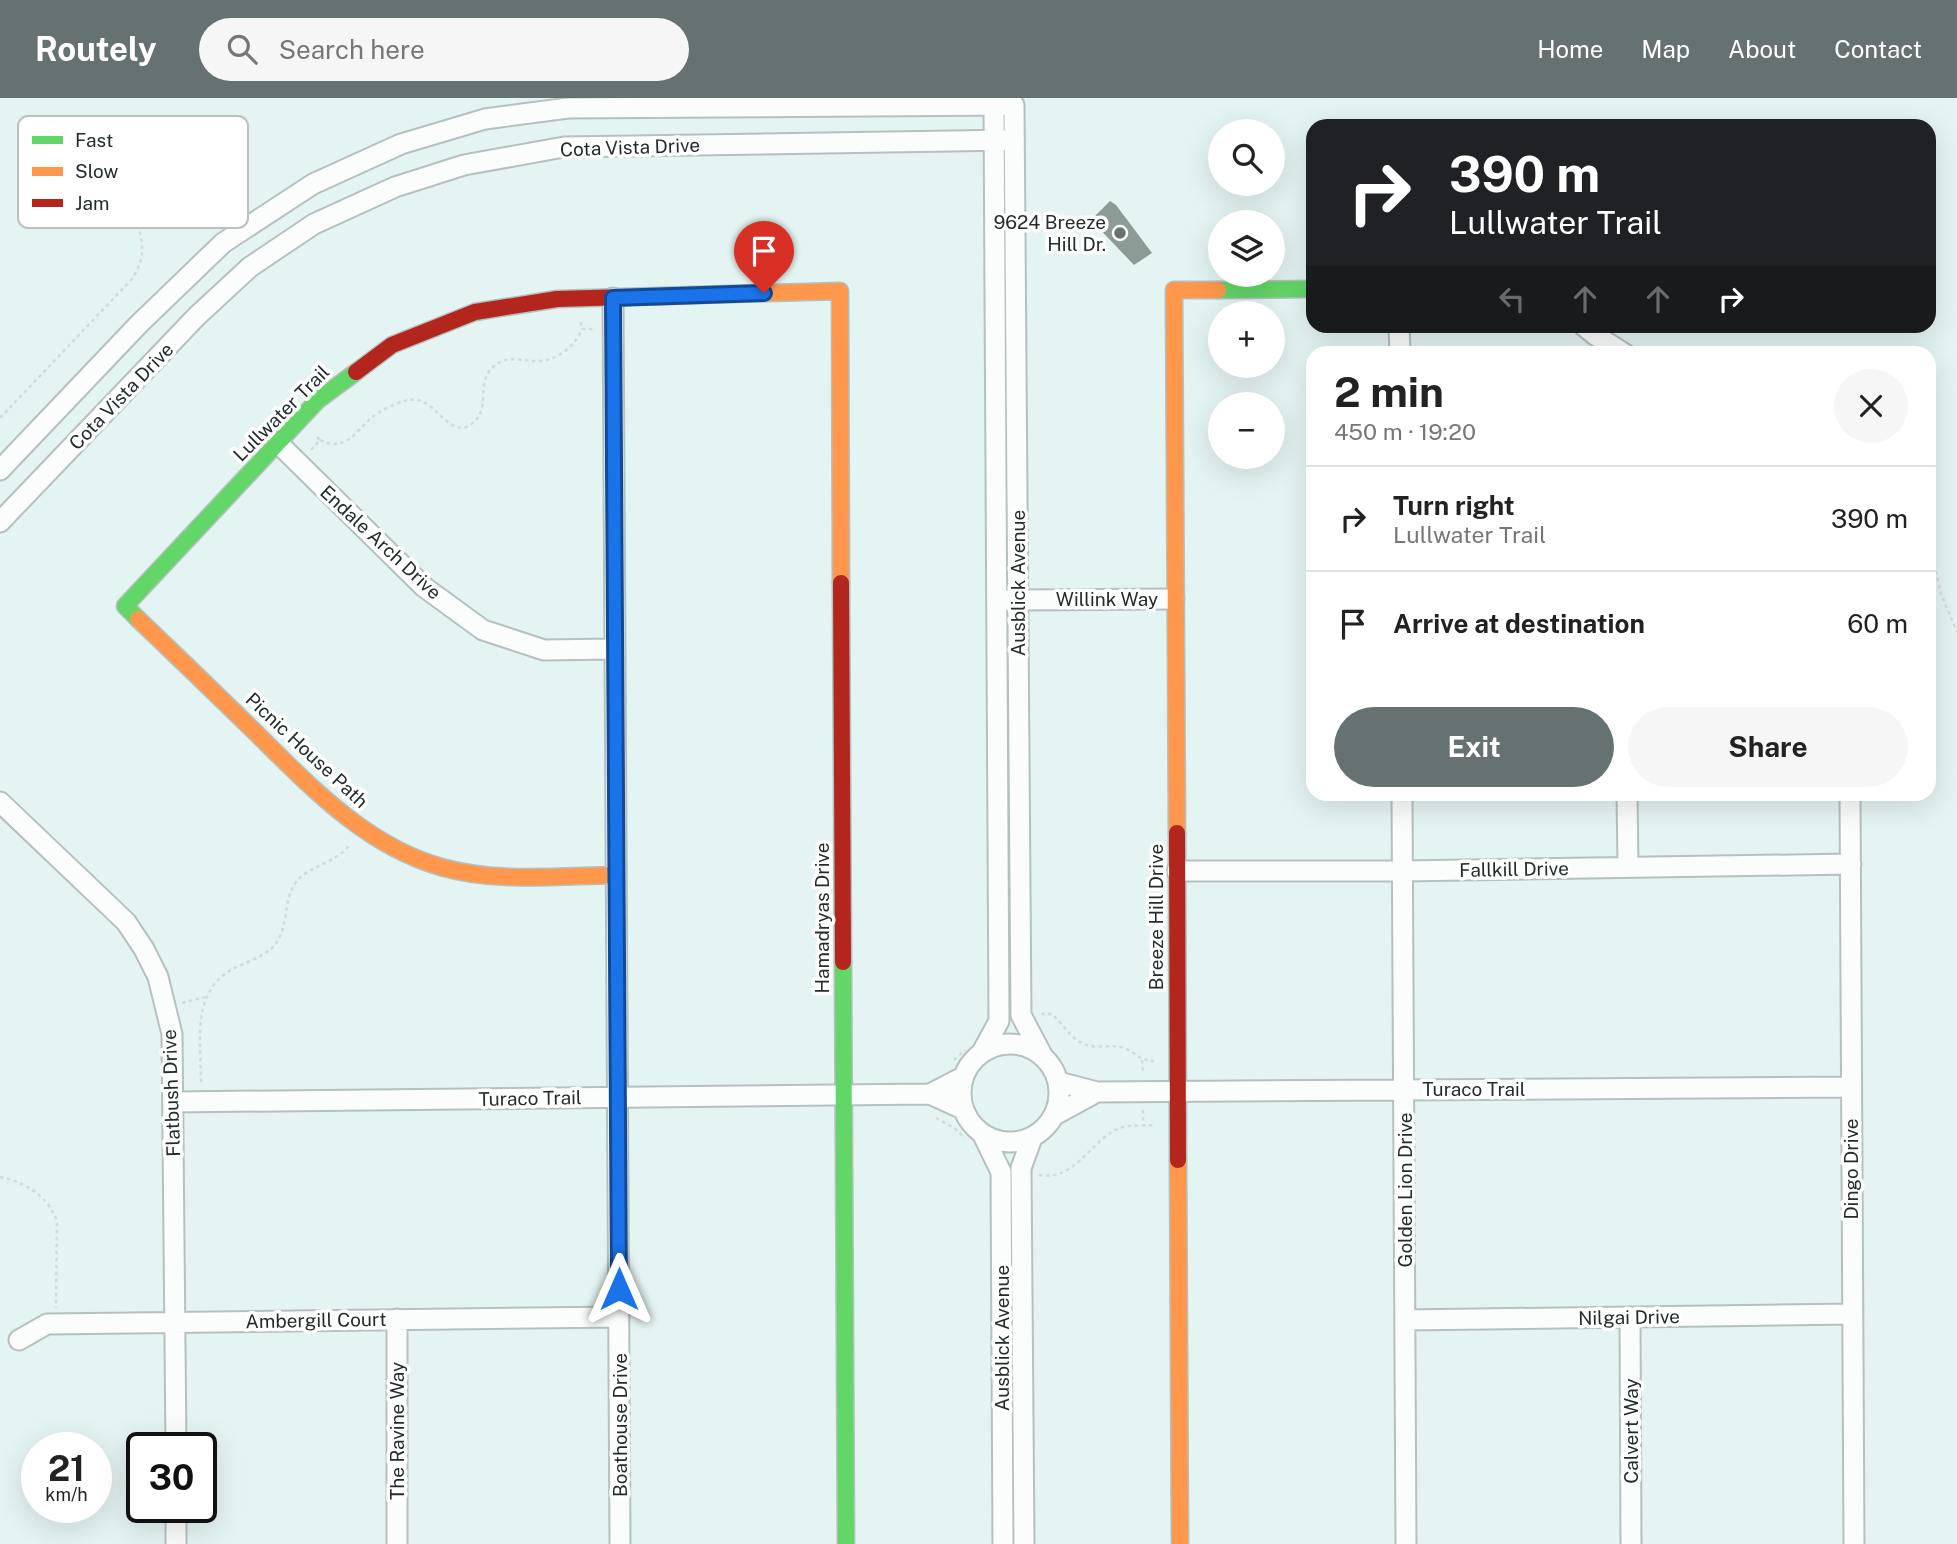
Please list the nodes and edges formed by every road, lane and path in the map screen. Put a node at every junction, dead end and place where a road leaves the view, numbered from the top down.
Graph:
1 (1014, 105) joint
2 (994, 106) junction
3 (1014, 140) junction
4 (994, 141) junction
5 (248, 227) edge
6 (139, 228) edge
7 (246, 228) edge
8 (1306, 289) edge
9 (840, 291) joint
10 (613, 298) junction
11 (581, 314) dead end
12 (582, 329) junction
13 (596, 329) dead end
14 (1593, 333) edge
15 (1612, 346) edge
16 (0, 418) edge
17 (312, 432) dead end
18 (320, 440) junction
19 (278, 443) junction
20 (306, 456) dead end
21 (0, 470) edge
22 (0, 522) edge
23 (1936, 570) edge
24 (1174, 599) junction
25 (997, 600) junction
26 (1018, 600) junction
27 (125, 606) joint
28 (1957, 632) edge
29 (614, 649) junction
30 (1402, 801) edge
31 (1627, 801) edge
32 (1850, 801) edge
33 (0, 802) edge
34 (351, 844) dead end
35 (1851, 864) junction
36 (1628, 867) junction
37 (1177, 871) junction
38 (1403, 871) junction
39 (616, 875) junction
40 (205, 997) junction
41 (182, 1003) dead end
42 (1037, 1014) dead end
43 (982, 1052) junction
44 (1042, 1055) junction
45 (1142, 1060) junction
46 (1157, 1061) dead end
47 (963, 1077) junction
48 (1143, 1077) dead end
49 (201, 1082) dead end
50 (1059, 1082) junction
51 (1851, 1087) junction
52 (1404, 1089) junction
53 (1097, 1092) junction
54 (1178, 1092) junction
55 (930, 1094) junction
56 (844, 1095) junction
57 (617, 1097) junction
58 (173, 1102) junction
59 (963, 1109) junction
60 (1143, 1110) dead end
61 (1055, 1115) junction
62 (1158, 1125) dead end
63 (1143, 1126) junction
64 (983, 1135) junction
65 (1032, 1138) junction
66 (1038, 1175) dead end
67 (0, 1177) edge
68 (56, 1308) dead end
69 (1852, 1314) junction
70 (619, 1317) junction
71 (1630, 1317) junction
72 (397, 1319) junction
73 (1405, 1320) junction
74 (175, 1321) junction
75 (19, 1340) dead end
76 (176, 1432) edge
77 (176, 1523) edge
78 (176, 1544) edge
79 (397, 1544) edge
80 (620, 1544) edge
81 (846, 1544) edge
82 (1003, 1544) edge
83 (1024, 1544) edge
84 (1180, 1544) edge
85 (1406, 1544) edge
86 (1631, 1544) edge
87 (1854, 1544) edge

1 - 2 street, Cota Vista Drive
1 - 3 street, Ausblick Avenue
2 - 4 street, Ausblick Avenue
2 - 5 street, Cota Vista Drive
3 - 4 street, Cota Vista Drive
3 - 26 street, Ausblick Avenue
4 - 22 street, Cota Vista Drive
4 - 25 street, Ausblick Avenue
6 - 16 path
7 - 21 street, Cota Vista Drive
8 - 24 street, Breeze Hill Drive
9 - 10 street, Lullwater Trail
9 - 56 street, Hamadryas Drive
10 - 19 street, Lullwater Trail
10 - 29 street, Boathouse Drive
11 - 12 path
12 - 13 path
12 - 18 path
14 - 15 street
17 - 18 path
18 - 20 path
19 - 27 street, Lullwater Trail
19 - 29 street, Endale Arch Drive
23 - 28 path
24 - 26 street, Willink Way
24 - 37 street, Breeze Hill Drive
25 - 26 street, Willink Way
25 - 43 street, Ausblick Avenue
26 - 44 street, Ausblick Avenue
27 - 39 street, Picnic House Path
29 - 39 street, Boathouse Drive
30 - 38 street, Golden Lion Drive
31 - 36 street
32 - 35 street, Dingo Drive
33 - 58 street, Flatbush Drive
34 - 40 path
35 - 36 street, Fallkill Drive
35 - 51 street, Dingo Drive
36 - 38 street, Fallkill Drive
37 - 38 street, Fallkill Drive
37 - 54 street, Breeze Hill Drive
38 - 52 street, Golden Lion Drive
39 - 57 street, Boathouse Drive
40 - 41 path
40 - 49 path
42 - 45 path
43 - 44 street
43 - 47 street
44 - 50 street
45 - 46 path
45 - 48 path
47 - 55 street, Turaco Trail
47 - 59 street
50 - 53 street, Turaco Trail
50 - 61 street
51 - 52 street, Turaco Trail
51 - 69 street, Dingo Drive
52 - 54 street, Turaco Trail
52 - 73 street, Golden Lion Drive
53 - 54 street, Turaco Trail
53 - 61 street, Turaco Trail
54 - 84 street, Breeze Hill Drive
55 - 56 street, Turaco Trail
55 - 59 street, Turaco Trail
56 - 57 street, Turaco Trail
56 - 81 street, Hamadryas Drive
57 - 58 street, Turaco Trail
57 - 70 street, Boathouse Drive
58 - 74 street, Flatbush Drive
59 - 64 street
60 - 63 path
61 - 65 street
62 - 63 path
63 - 66 path
64 - 65 street
64 - 82 street, Ausblick Avenue
65 - 83 street, Ausblick Avenue
67 - 68 path
69 - 71 street, Nilgai Drive
69 - 87 street, Dingo Drive
70 - 72 street, Ambergill Court
70 - 80 street, Boathouse Drive
71 - 73 street, Nilgai Drive
71 - 86 street, Calvert Way
72 - 74 street, Ambergill Court
72 - 79 street, The Ravine Way
73 - 85 street, Golden Lion Drive
74 - 75 street, Ambergill Court
74 - 76 street, Flatbush Drive
77 - 78 street

